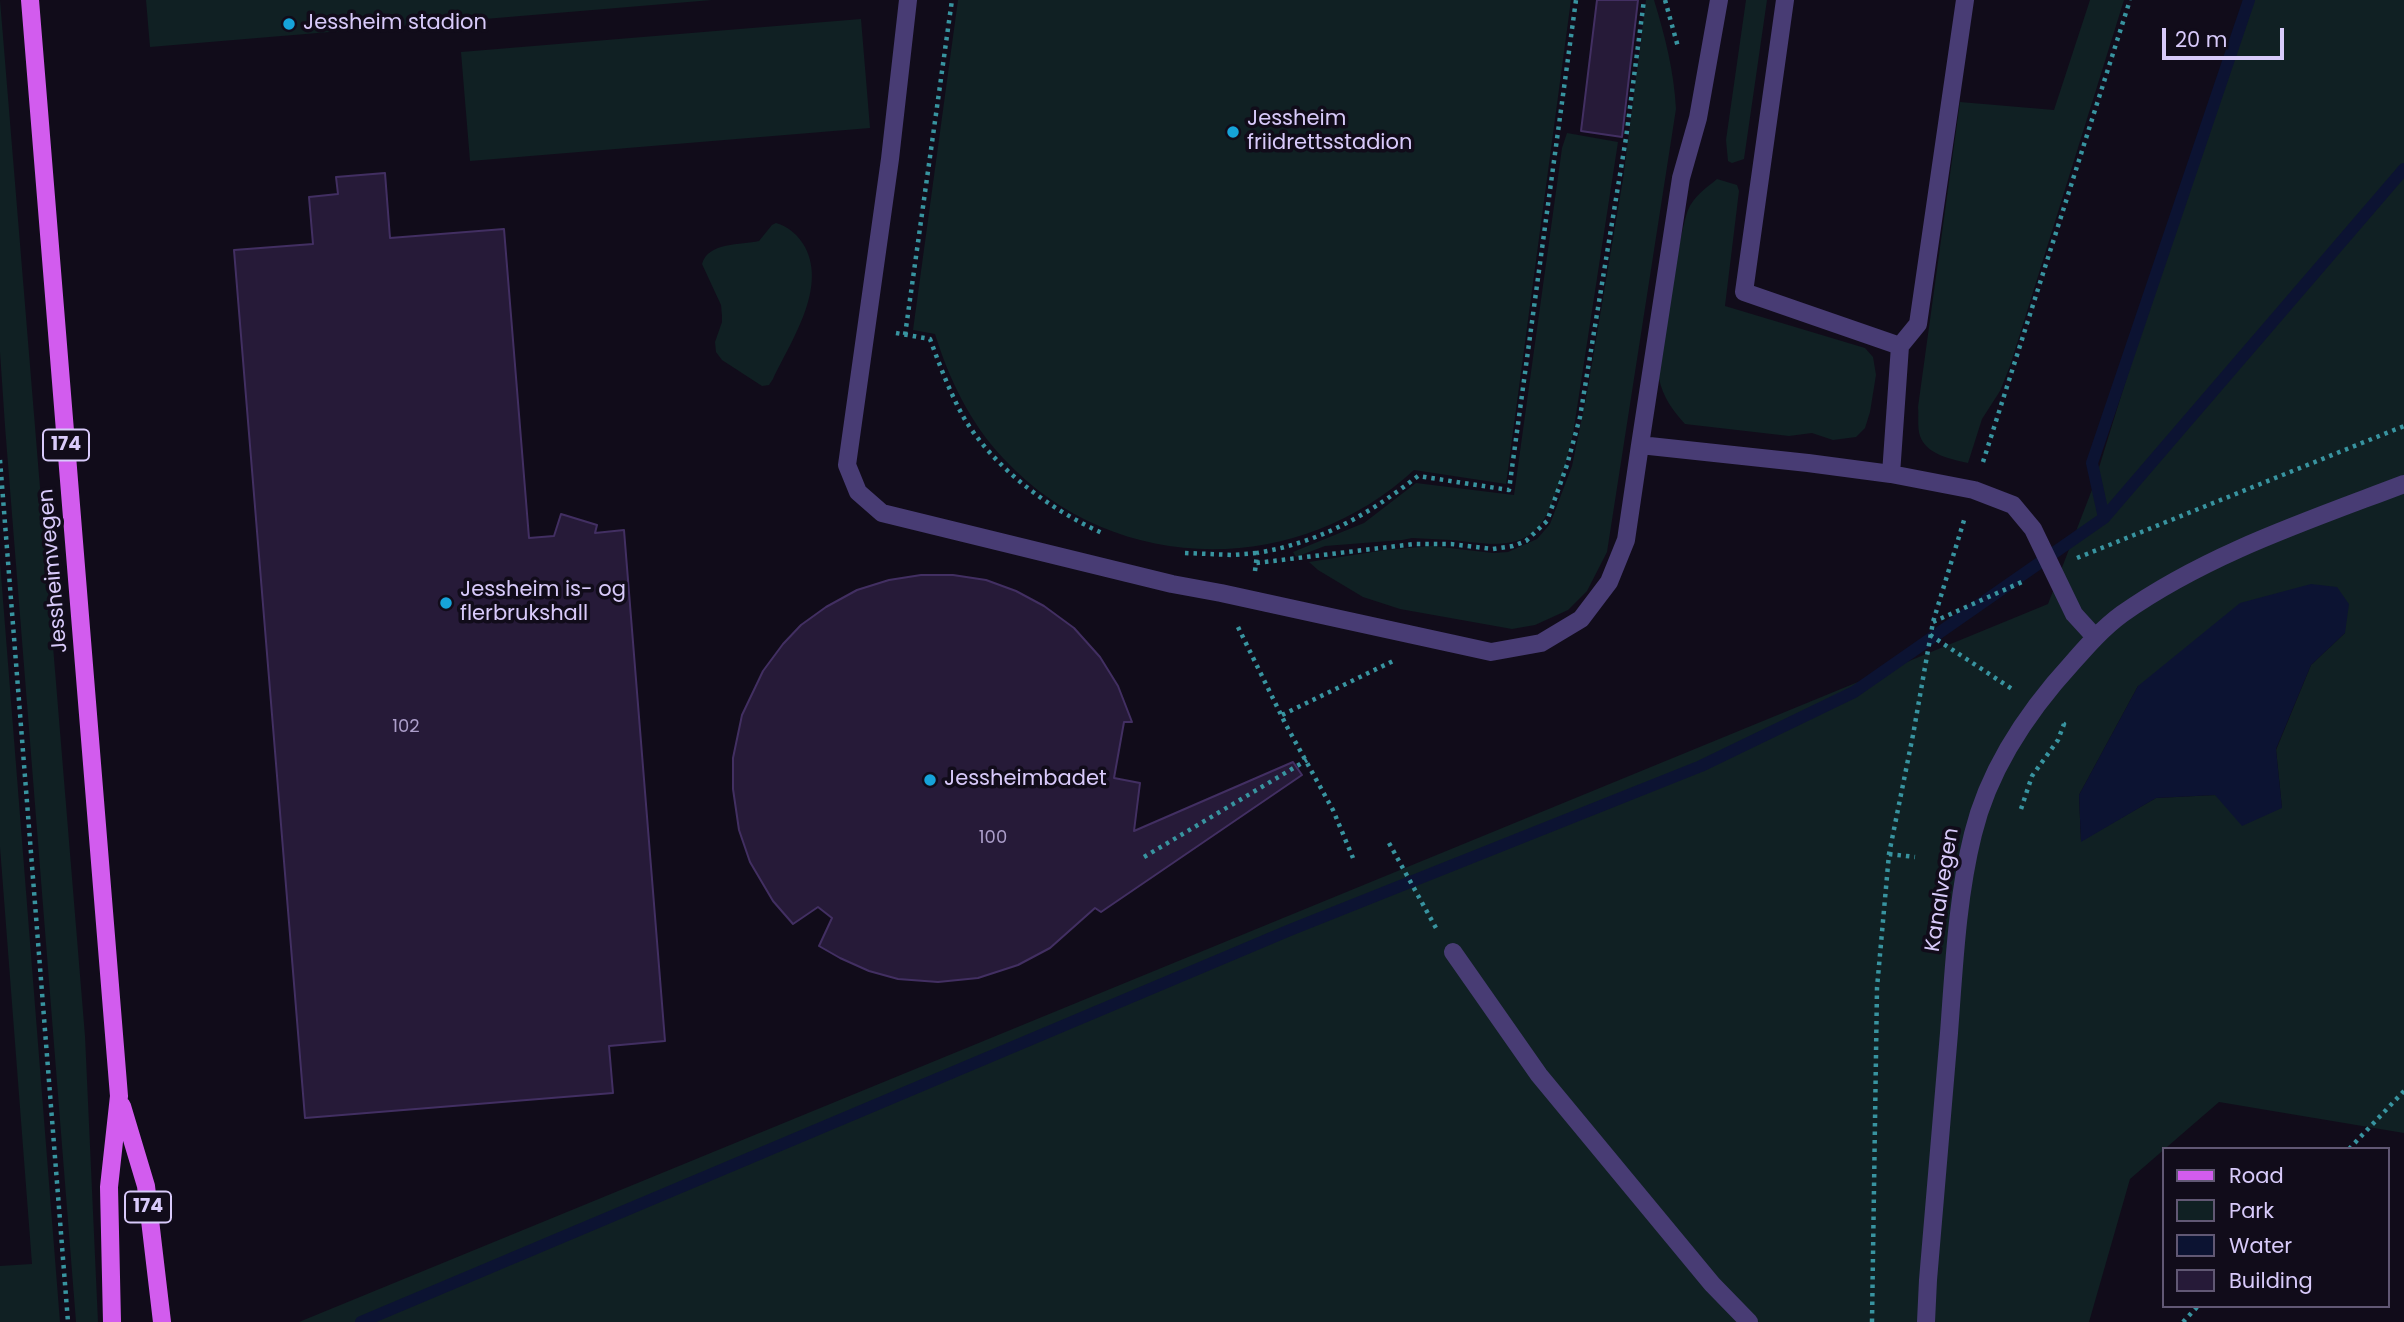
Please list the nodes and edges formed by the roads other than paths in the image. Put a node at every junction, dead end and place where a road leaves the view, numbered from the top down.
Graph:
1 (30, 0) edge
2 (908, 0) edge
3 (1719, 0) edge
4 (1785, 0) edge
5 (1965, 0) edge
6 (1900, 346) junction
7 (1640, 445) junction
8 (1891, 474) junction
9 (2404, 484) edge
10 (2095, 637) junction
11 (1453, 952) road end
12 (119, 1096) junction
13 (112, 1322) edge
14 (162, 1322) edge
15 (1749, 1322) edge
16 (1926, 1322) edge

1 - 12 main road, Jessheimvegen / 174
2 - 7 street
3 - 7 street
4 - 6 street
5 - 6 street
6 - 8 street
7 - 8 street
8 - 10 street
9 - 10 street, Kanalvegen
10 - 16 street, Kanalvegen
11 - 15 street
12 - 13 main road, Jessheimvegen / 174
12 - 14 main road, Jessheimvegen / 174

